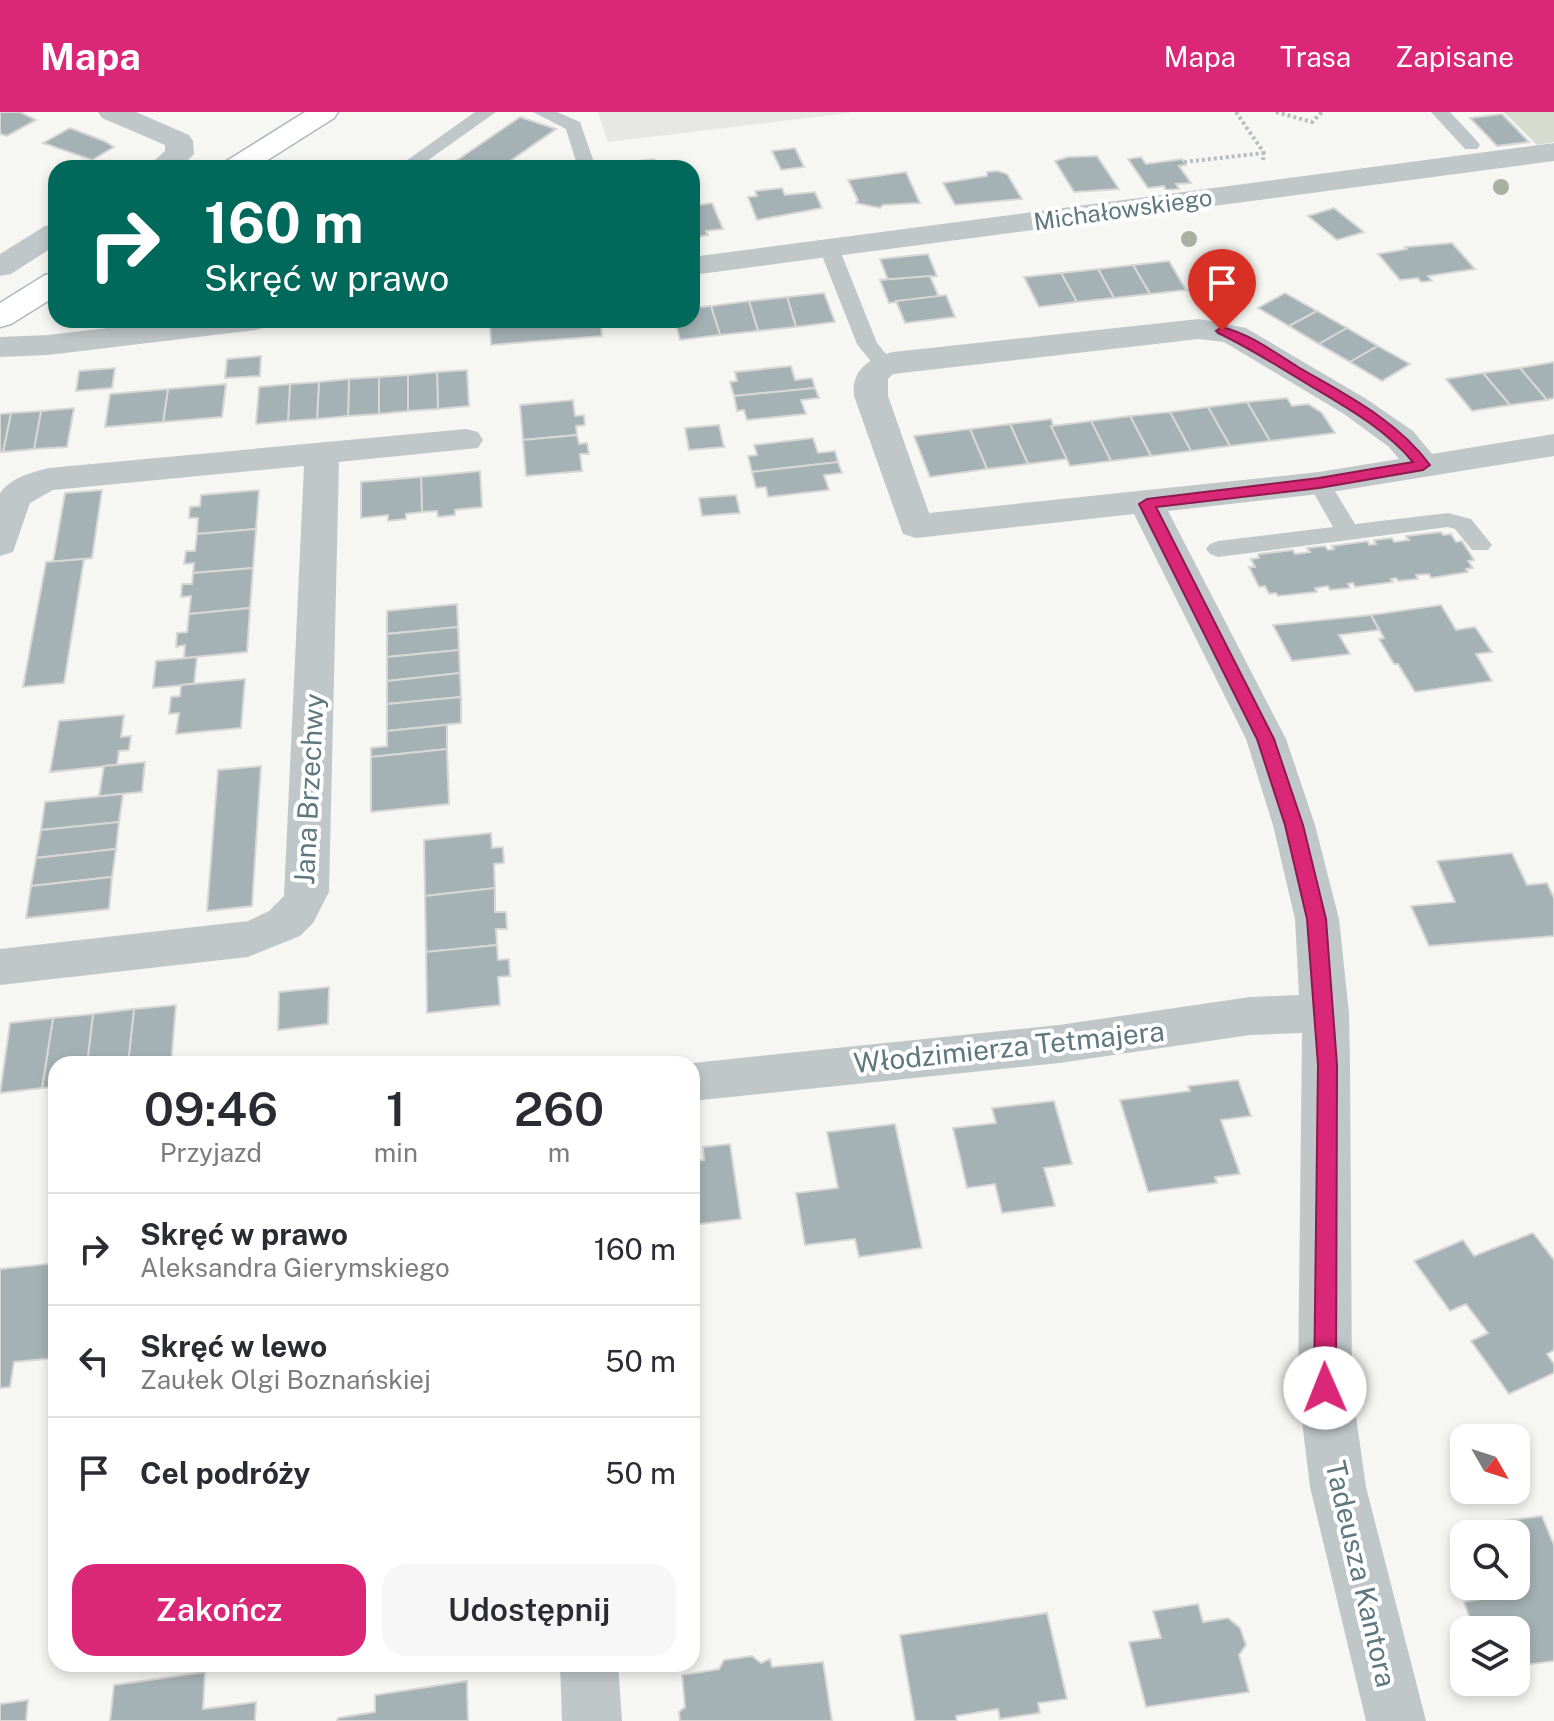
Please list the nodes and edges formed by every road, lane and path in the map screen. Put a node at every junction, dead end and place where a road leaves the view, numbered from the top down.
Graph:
1 (112, 112) edge
2 (324, 112) edge
3 (487, 112) edge
4 (542, 112) edge
5 (1236, 112) edge
6 (1276, 112) edge
7 (1322, 112) edge
8 (1440, 112) edge
9 (1471, 145) dead end
10 (1554, 152) edge
11 (1264, 153) junction
12 (172, 160) edge
13 (252, 160) edge
14 (417, 160) edge
15 (585, 160) edge
16 (1184, 162) dead end
17 (1267, 191) junction
18 (48, 236) edge
19 (829, 248) junction
20 (4, 260) edge
21 (700, 265) edge
22 (48, 287) edge
23 (0, 317) edge
24 (189, 328) edge
25 (0, 347) edge
26 (884, 365) junction
27 (466, 440) dead end
28 (1554, 445) edge
29 (322, 453) junction
30 (1423, 465) junction
31 (1319, 483) junction
32 (1147, 504) junction
33 (1348, 532) junction
34 (0, 544) edge
35 (1480, 545) dead end
36 (1218, 549) dead end
37 (0, 967) edge
38 (1326, 1013) junction
39 (700, 1080) edge
40 (589, 1672) edge
41 (592, 1721) edge
42 (1396, 1721) edge

1 - 12 street
2 - 13 street
3 - 14 lane
4 - 15 lane
5 - 11 path
6 - 7 path
8 - 9 lane
10 - 17 street, Michałowskiego
11 - 16 path
11 - 17 path
17 - 19 street, Michałowskiego
18 - 20 street
19 - 21 street, Michałowskiego
19 - 26 lane
22 - 23 street
24 - 25 street
26 - 30 street
26 - 32 street
27 - 29 street
28 - 30 street
29 - 34 street
29 - 37 street, Jana Brzechwy
30 - 31 street
31 - 32 street
31 - 33 lane
32 - 38 street, Tadeusza Kantora
33 - 35 lane
33 - 36 lane
38 - 39 street, Włodzimierza Tetmajera
38 - 42 street, Tadeusza Kantora
40 - 41 street

